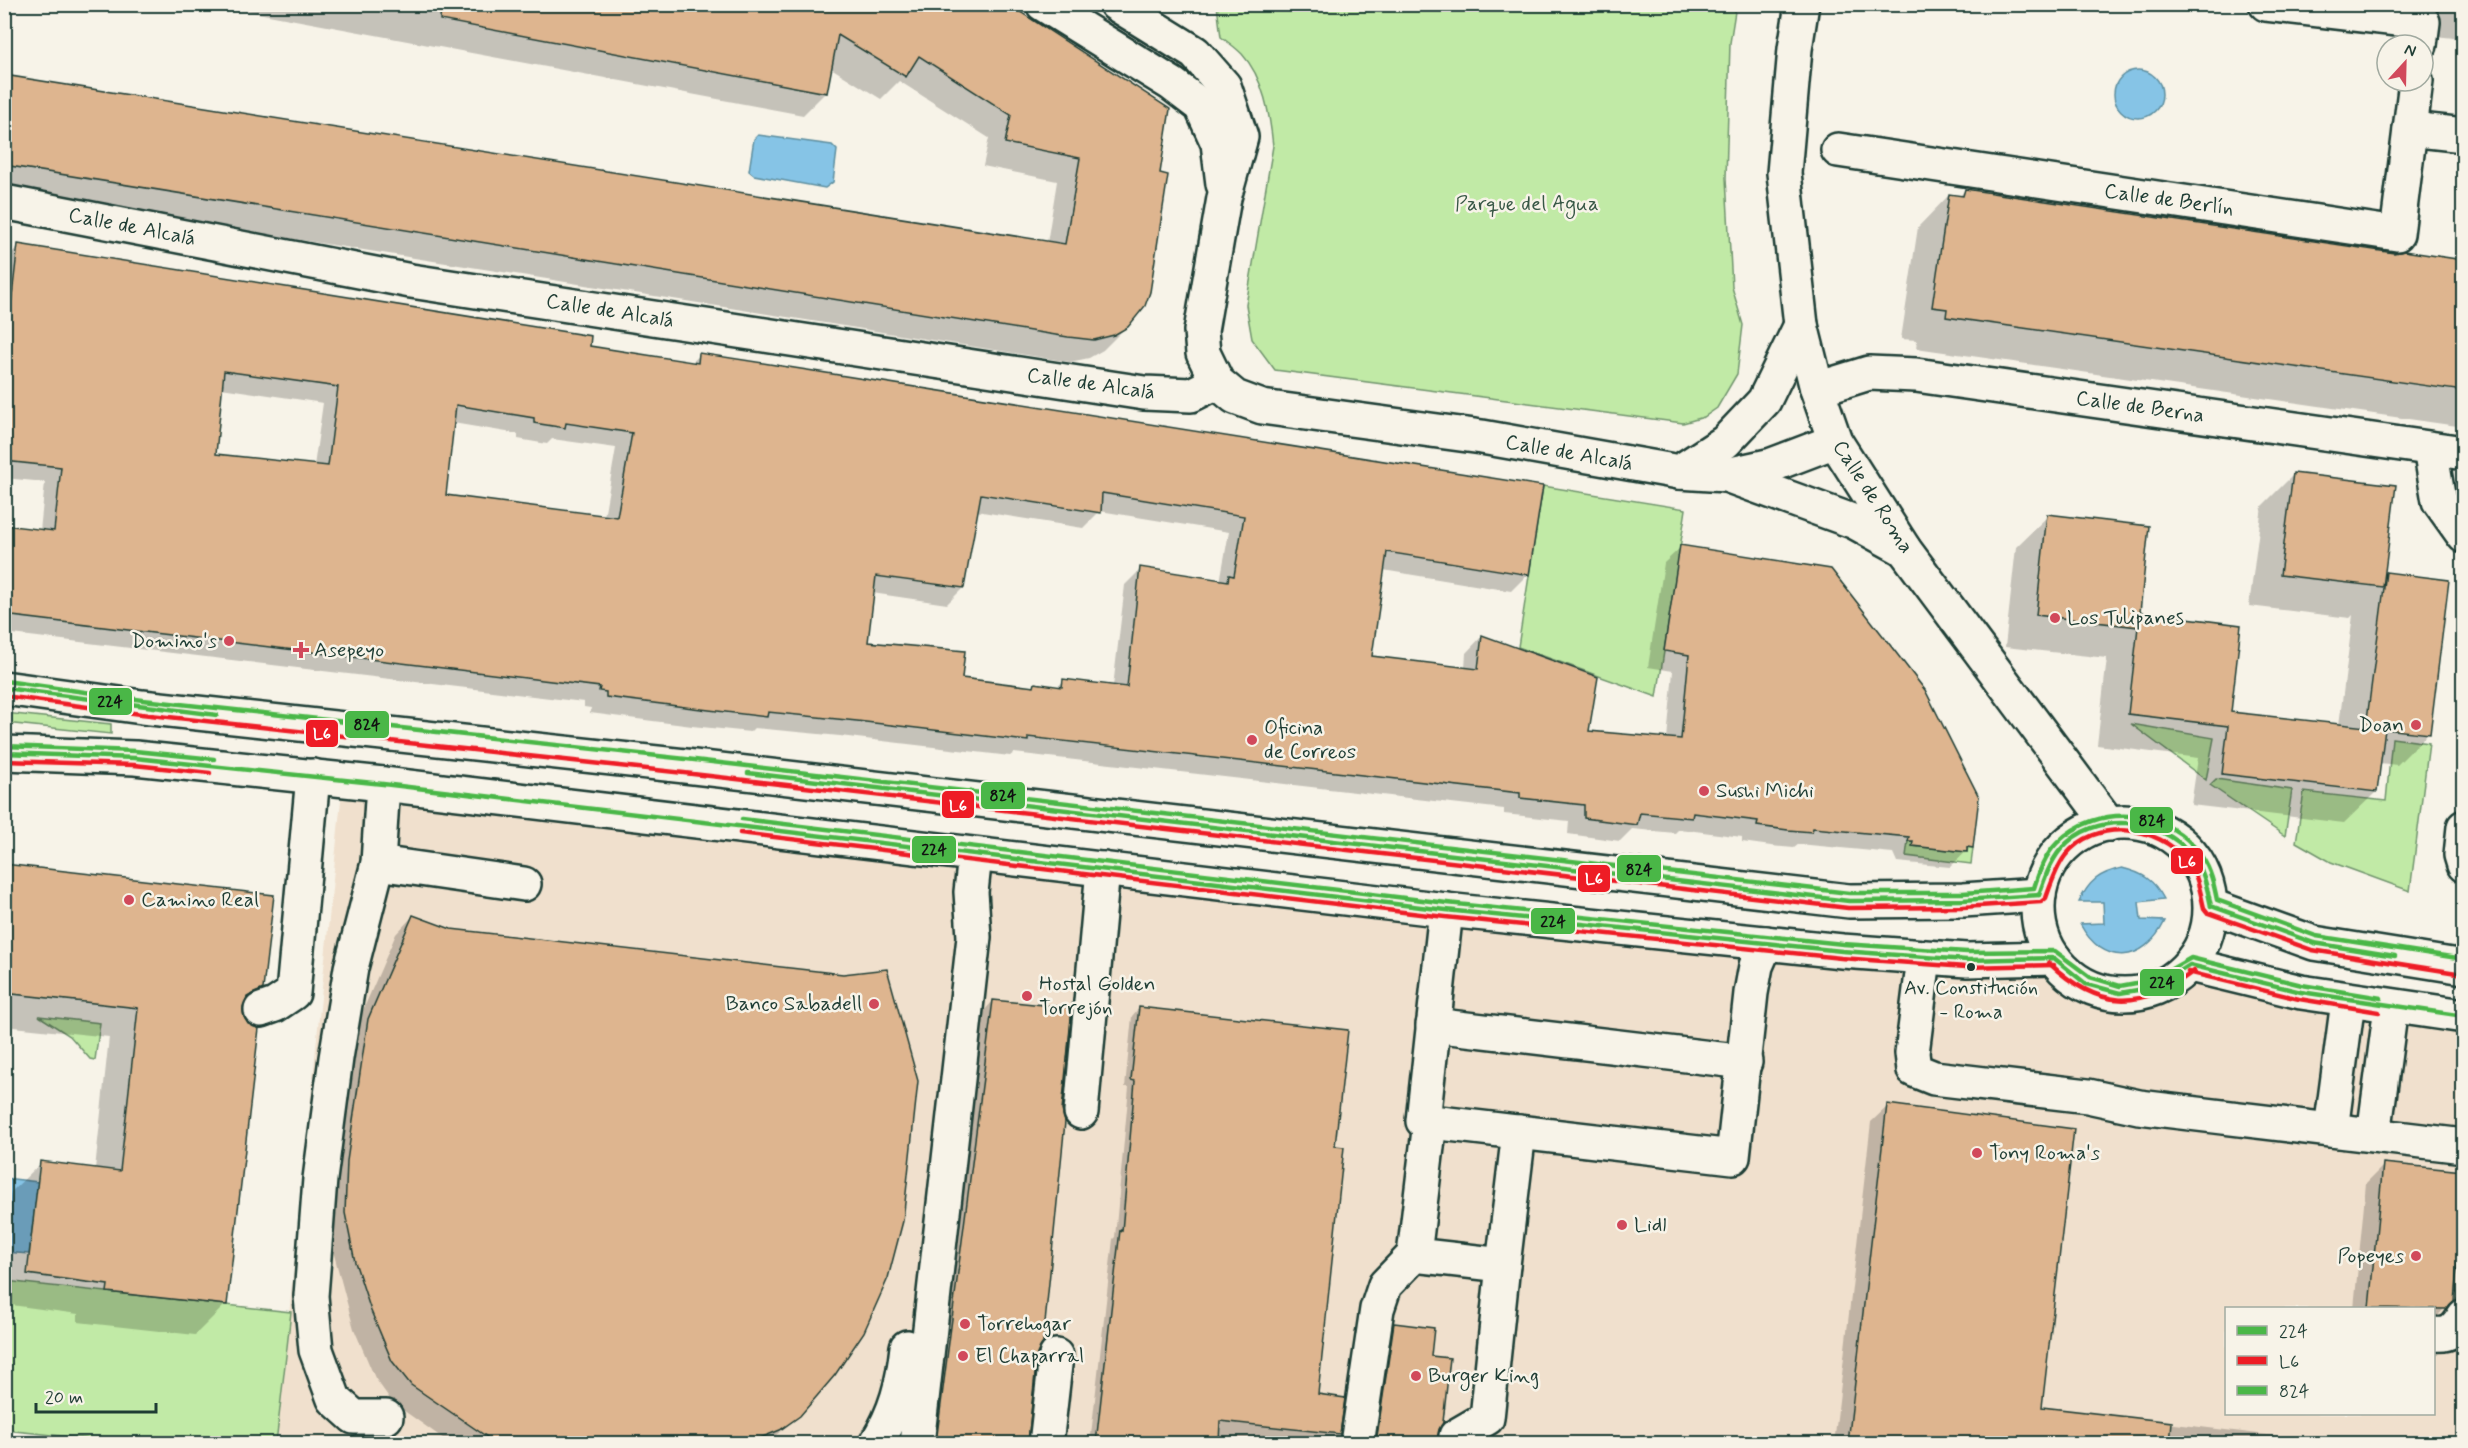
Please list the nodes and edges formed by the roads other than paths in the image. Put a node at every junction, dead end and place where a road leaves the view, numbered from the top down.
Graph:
1 (1043, 4) edge
2 (1116, 4) edge
3 (1802, 4) edge
4 (2266, 4) edge
5 (2422, 33) edge
6 (2414, 93) edge
7 (2410, 129) junction
8 (2463, 135) edge
9 (1838, 150) dead end
10 (1224, 198) junction
11 (4, 202) edge
12 (1801, 324) junction
13 (1217, 382) junction
14 (1817, 389) junction
15 (1834, 441) junction
16 (2430, 449) junction
17 (2463, 453) edge
18 (1679, 472) junction
19 (1726, 475) junction
20 (2463, 536) edge
21 (1904, 549) junction
22 (4, 688) edge
23 (4, 753) edge
24 (314, 776) junction
25 (383, 784) junction
26 (2109, 824) junction
27 (2463, 827) edge
28 (975, 855) junction
29 (378, 863) junction
30 (2463, 865) edge
31 (1103, 869) junction
32 (524, 884) dead end
33 (971, 892) junction
34 (2039, 894) junction
35 (2211, 906) junction
36 (1446, 910) junction
37 (1766, 943) junction
38 (1924, 958) junction
39 (2054, 958) junction
40 (2190, 965) junction
41 (2463, 967) edge
42 (2348, 1001) junction
43 (2391, 1007) junction
44 (261, 1010) dead end
45 (2463, 1016) edge
46 (1433, 1025) junction
47 (1745, 1062) junction
48 (1081, 1112) dead end
49 (1430, 1122) junction
50 (2331, 1130) junction
51 (1518, 1132) junction
52 (2374, 1135) junction
53 (2463, 1146) edge
54 (1414, 1255) junction
55 (1503, 1265) junction
56 (2463, 1316) edge
57 (2435, 1334) edge
58 (1056, 1356) dead end
59 (386, 1418) dead end
60 (876, 1443) edge
61 (917, 1443) edge
62 (1046, 1443) edge
63 (1357, 1443) edge
64 (1455, 1443) edge

1 - 10 street
2 - 10 street
3 - 12 street, Calle de Roma
4 - 5 street
6 - 7 street, Calle de Berlín
7 - 8 street
7 - 9 street, Calle de Berlín
10 - 13 street, Calle de Alcalá
11 - 13 street, Calle de Alcalá
12 - 14 street, Calle de Roma
12 - 18 street
13 - 18 street, Calle de Alcalá
14 - 15 street, Calle de Roma
14 - 16 street, Calle de Berna
15 - 19 street, Calle de Alcalá
15 - 21 street, Calle de Roma
16 - 17 street, Calle de Berna
16 - 20 street
18 - 19 street, Calle de Alcalá
19 - 21 street, Calle de Alcalá
21 - 26 street, Calle de Roma
22 - 34 street
23 - 24 street
24 - 25 street
24 - 44 street
25 - 28 street
25 - 29 street
26 - 34 street
26 - 35 street
27 - 30 street
28 - 31 street
28 - 33 street
29 - 32 street
29 - 59 street
31 - 36 street
31 - 48 street
33 - 60 street
33 - 61 street
34 - 39 street
35 - 40 street
35 - 41 street
36 - 37 street
36 - 46 street
37 - 38 street
37 - 47 street
38 - 39 street
38 - 50 street
39 - 40 street
40 - 42 street
42 - 43 street
42 - 50 street
43 - 45 street
43 - 52 street
46 - 47 street
46 - 49 street
47 - 51 street
49 - 51 street
49 - 54 street
50 - 52 street
51 - 55 street
52 - 53 street
54 - 55 street
54 - 63 street
55 - 64 street
56 - 57 street
58 - 62 street

